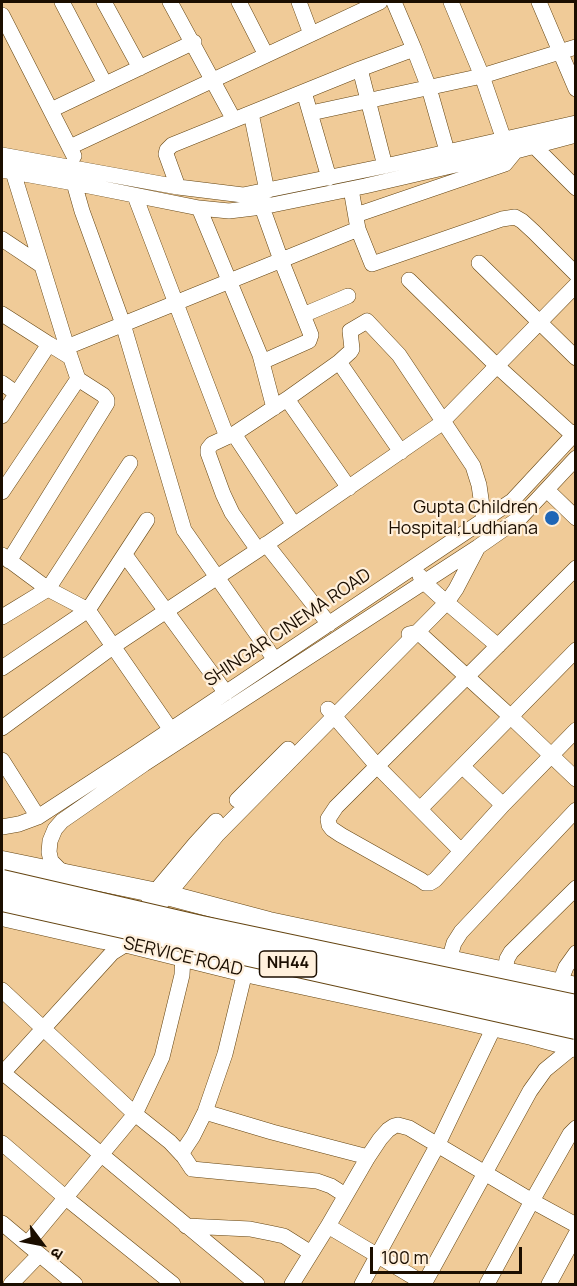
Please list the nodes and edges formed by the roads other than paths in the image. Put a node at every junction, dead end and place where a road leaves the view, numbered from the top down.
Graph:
1 (62, 2) edge
2 (104, 2) edge
3 (170, 2) edge
4 (239, 2) edge
5 (299, 2) edge
6 (380, 2) edge
7 (394, 2) edge
8 (451, 2) edge
9 (539, 2) edge
10 (360, 6) edge
11 (2, 15) edge
12 (311, 34) junction
13 (194, 42) junction
14 (576, 47) edge
15 (414, 49) junction
16 (560, 52) junction
17 (266, 55) junction
18 (140, 68) junction
19 (360, 69) junction
20 (482, 76) junction
21 (213, 80) junction
22 (105, 84) junction
23 (429, 88) junction
24 (576, 89) edge
25 (304, 92) junction
26 (369, 102) junction
27 (51, 110) junction
28 (251, 113) junction
29 (310, 113) junction
30 (234, 120) junction
31 (572, 131) edge
32 (504, 140) junction
33 (534, 146) junction
34 (70, 147) junction
35 (447, 151) junction
36 (516, 151) junction
37 (2, 154) edge
38 (385, 166) junction
39 (5, 171) edge
40 (77, 176) junction
41 (329, 178) junction
42 (178, 187) junction
43 (576, 188) edge
44 (351, 189) junction
45 (135, 196) junction
46 (262, 198) junction
47 (199, 208) junction
48 (357, 222) junction
49 (2, 239) edge
50 (281, 260) junction
51 (479, 263) dead end
52 (41, 264) junction
53 (576, 274) edge
54 (409, 280) dead end
55 (229, 281) junction
56 (576, 285) edge
57 (348, 296) dead end
58 (175, 303) junction
59 (2, 314) edge
60 (303, 315) junction
61 (539, 322) junction
62 (123, 324) junction
63 (49, 344) junction
64 (68, 352) junction
65 (576, 358) edge
66 (262, 362) junction
67 (339, 362) junction
68 (497, 366) junction
69 (78, 379) junction
70 (2, 383) edge
71 (16, 393) junction
72 (287, 399) junction
73 (274, 408) junction
74 (2, 416) edge
75 (443, 421) junction
76 (574, 433) edge
77 (230, 436) junction
78 (401, 452) junction
79 (576, 458) edge
80 (130, 463) dead end
81 (349, 488) junction
82 (547, 490) junction
83 (2, 492) edge
84 (576, 518) edge
85 (147, 520) dead end
86 (484, 520) junction
87 (294, 525) junction
88 (262, 547) junction
89 (478, 547) junction
90 (125, 555) junction
91 (5, 558) edge
92 (414, 567) junction
93 (576, 568) edge
94 (217, 577) junction
95 (424, 582) junction
96 (48, 589) junction
97 (442, 598) junction
98 (88, 610) junction
99 (166, 612) junction
100 (2, 617) edge
101 (329, 624) junction
102 (418, 632) junction
103 (114, 646) junction
104 (498, 646) junction
105 (576, 650) edge
106 (275, 660) junction
107 (2, 668) edge
108 (467, 678) junction
109 (226, 693) junction
110 (332, 713) junction
111 (510, 716) junction
112 (2, 728) edge
113 (171, 730) junction
114 (576, 730) edge
115 (551, 756) junction
116 (2, 760) edge
117 (378, 766) junction
118 (462, 766) junction
119 (576, 779) edge
120 (503, 805) junction
121 (420, 809) junction
122 (576, 810) edge
123 (38, 817) junction
124 (2, 827) edge
125 (461, 851) junction
126 (2, 861) edge
127 (67, 874) junction
128 (2, 881) edge
129 (576, 888) edge
130 (161, 894) junction
131 (2, 900) edge
132 (2, 916) edge
133 (118, 946) junction
134 (576, 953) edge
135 (183, 957) junction
136 (449, 960) junction
137 (245, 972) junction
138 (505, 972) junction
139 (567, 986) edge
140 (2, 990) edge
141 (576, 1006) edge
142 (494, 1027) junction
143 (43, 1029) junction
144 (575, 1041) edge
145 (2, 1073) edge
146 (204, 1112) junction
147 (135, 1114) junction
148 (576, 1128) edge
149 (2, 1143) edge
150 (437, 1146) junction
151 (181, 1154) junction
152 (102, 1155) junction
153 (368, 1157) junction
154 (484, 1173) junction
155 (345, 1195) junction
156 (66, 1198) junction
157 (532, 1201) junction
158 (2, 1223) edge
159 (576, 1225) edge
160 (186, 1226) junction
161 (328, 1226) junction
162 (576, 1234) edge
163 (27, 1244) junction
164 (311, 1253) junction
165 (39, 1255) junction
166 (377, 1255) junction
167 (11, 1284) edge
168 (75, 1284) edge
169 (172, 1284) edge
170 (257, 1284) edge
171 (292, 1284) edge
172 (362, 1284) edge
173 (424, 1284) edge
174 (487, 1284) edge
175 (549, 1284) edge

1 - 22 street
2 - 18 street
3 - 13 street
4 - 17 street
5 - 12 street
6 - 10 street
7 - 15 street
8 - 20 street
9 - 16 street
10 - 12 street
11 - 27 street
12 - 17 street
13 - 18 street
13 - 21 street
14 - 16 street
15 - 19 street
15 - 23 street
16 - 20 street
16 - 24 street
17 - 21 street
18 - 22 street
19 - 25 street
19 - 26 street
20 - 23 street
20 - 32 street
21 - 30 street
21 - 34 street
22 - 27 street
23 - 26 street
23 - 35 street
25 - 28 street
25 - 29 street
26 - 29 street
26 - 38 street
27 - 34 street
28 - 30 street
28 - 46 street
29 - 41 street
30 - 42 street
31 - 32 street
31 - 33 street
32 - 35 street
33 - 36 street
33 - 43 street
34 - 40 street
35 - 38 street
36 - 44 street
36 - 48 street
37 - 40 street
38 - 41 street
39 - 40 street
39 - 52 street
40 - 42 street
40 - 45 street
40 - 62 street
41 - 46 street
42 - 46 street
44 - 46 street
44 - 48 street
45 - 47 street
45 - 58 street
46 - 47 street
46 - 50 street
47 - 55 street
48 - 50 street
48 - 53 street
49 - 52 street
50 - 55 street
50 - 60 street
51 - 61 street
52 - 64 street
54 - 68 street
55 - 58 street
55 - 66 street
56 - 61 street
57 - 60 street
58 - 62 street
58 - 77 street
59 - 63 street
60 - 66 street
61 - 65 street
61 - 68 street
62 - 64 street
62 - 94 street
63 - 64 street
63 - 71 street
64 - 69 street
66 - 73 street
67 - 72 street
67 - 75 street
67 - 78 street
68 - 75 street
68 - 76 street
69 - 83 street
69 - 91 street
70 - 71 street
71 - 74 street
72 - 73 street
72 - 81 street
73 - 77 street
75 - 78 street
75 - 86 street
76 - 86 street, SHINGAR CINEMA ROAD
77 - 87 street
77 - 88 street
78 - 81 street
79 - 82 street, SHINGAR CINEMA ROAD
80 - 96 street
81 - 87 street
82 - 84 street
82 - 89 street, SHINGAR CINEMA ROAD
85 - 90 street
86 - 92 street, SHINGAR CINEMA ROAD
87 - 88 street
88 - 94 street
88 - 101 street
89 - 95 street, SHINGAR CINEMA ROAD
89 - 97 street
90 - 98 street
90 - 99 street
91 - 96 street
92 - 95 street
92 - 101 street, SHINGAR CINEMA ROAD
93 - 104 street
94 - 99 street
94 - 106 street
95 - 97 street
95 - 127 street, SHINGAR CINEMA ROAD
96 - 98 street
96 - 100 street
97 - 102 street
97 - 104 street
98 - 103 street
98 - 107 street
99 - 103 street
99 - 109 street
101 - 106 street, SHINGAR CINEMA ROAD
102 - 108 street
102 - 110 street
103 - 112 street
103 - 113 street
104 - 108 street
105 - 111 street
106 - 109 street, SHINGAR CINEMA ROAD
108 - 111 street
108 - 117 street
109 - 113 street, SHINGAR CINEMA ROAD
110 - 117 street
110 - 130 street
111 - 115 street
111 - 118 street
113 - 123 street, SHINGAR CINEMA ROAD
114 - 115 street
115 - 119 street
115 - 120 street
116 - 123 street
117 - 121 street
117 - 125 street
118 - 120 street
118 - 121 street
120 - 125 street
121 - 125 street
122 - 136 street
123 - 124 street, SHINGAR CINEMA ROAD
126 - 127 main road
127 - 130 main road
128 - 141 highway, NH44, bridge
129 - 138 street
130 - 133 street
130 - 136 main road
131 - 144 highway, NH44, bridge
132 - 133 main road, SERVICE ROAD
133 - 135 main road, SERVICE ROAD
133 - 143 street
134 - 139 street
135 - 137 main road, SERVICE ROAD
135 - 147 street
136 - 138 main road
137 - 142 main road, SERVICE ROAD
137 - 146 street
138 - 139 main road
140 - 143 street
142 - 144 main road, SERVICE ROAD
142 - 150 street
143 - 145 street
143 - 147 street
144 - 154 street
145 - 152 street
146 - 151 street
146 - 153 street
147 - 151 street
147 - 152 street
148 - 157 street
149 - 156 street
150 - 153 street
150 - 154 street
150 - 166 street
151 - 155 street
152 - 156 street
152 - 160 street
153 - 155 street
154 - 157 street
154 - 173 street
155 - 161 street
156 - 163 street
156 - 169 street
157 - 159 street
157 - 174 street
158 - 163 street
160 - 164 street
160 - 170 street
161 - 164 street
161 - 166 street
162 - 175 street
163 - 165 street
164 - 171 street
165 - 167 street
165 - 168 street
166 - 172 street
166 - 173 street

